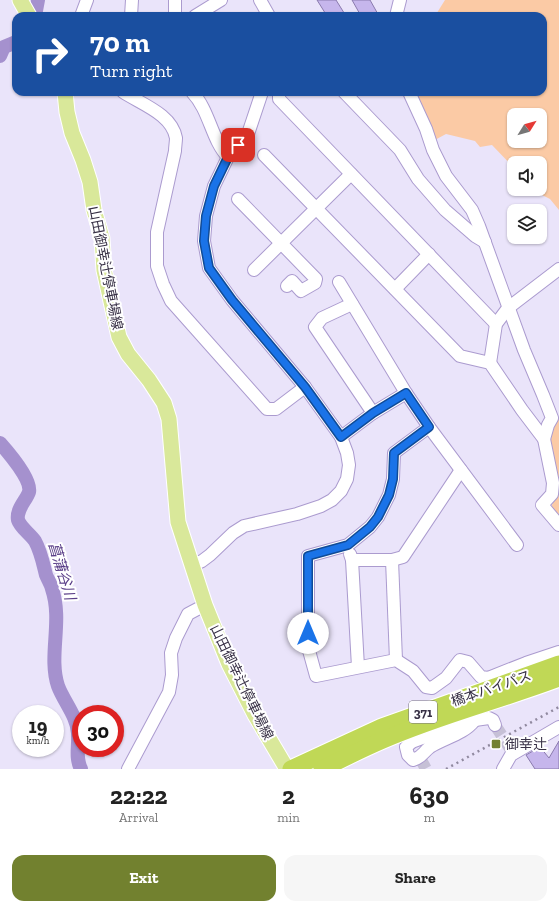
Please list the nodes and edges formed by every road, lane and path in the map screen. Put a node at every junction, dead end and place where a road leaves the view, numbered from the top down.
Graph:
1 (20, 0) edge
2 (87, 0) edge
3 (132, 0) edge
4 (175, 0) edge
5 (221, 0) edge
6 (260, 0) edge
7 (400, 0) edge
8 (27, 12) edge
9 (82, 12) edge
10 (131, 12) edge
11 (175, 12) edge
12 (202, 12) edge
13 (267, 12) edge
14 (397, 12) edge
15 (65, 96) edge
16 (130, 96) edge
17 (196, 96) edge
18 (261, 96) edge
19 (279, 96) edge
20 (348, 96) edge
21 (411, 96) edge
22 (264, 155) dead end
23 (228, 157) junction
24 (351, 174) junction
25 (238, 199) dead end
26 (316, 209) junction
27 (485, 242) junction
28 (282, 243) junction
29 (429, 254) junction
30 (559, 269) edge
31 (254, 270) dead end
32 (339, 282) dead end
33 (287, 286) dead end
34 (395, 289) junction
35 (352, 304) junction
36 (508, 308) junction
37 (496, 324) junction
38 (490, 363) junction
39 (305, 387) junction
40 (406, 393) junction
41 (373, 413) junction
42 (429, 427) junction
43 (341, 437) junction
44 (544, 439) junction
45 (461, 470) junction
46 (559, 525) edge
47 (348, 545) junction
48 (517, 545) dead end
49 (352, 560) junction
50 (392, 560) junction
51 (193, 565) junction
52 (205, 605) junction
53 (559, 652) edge
54 (396, 660) junction
55 (559, 664) edge
56 (358, 667) junction
57 (559, 678) edge
58 (474, 705) junction
59 (495, 725) tunnel mouth
60 (559, 727) edge
61 (128, 769) edge
62 (286, 769) edge
63 (292, 769) edge
64 (322, 769) edge
65 (503, 769) edge

1 - 8 main road
2 - 9 street
3 - 10 street
4 - 11 street
5 - 12 street
6 - 13 street
7 - 14 street
15 - 51 main road, 山田御幸辻停車場線
16 - 39 street
17 - 23 street
18 - 23 street
19 - 24 street
20 - 27 street
21 - 27 street
22 - 26 street
23 - 39 street
24 - 26 street
24 - 29 street
25 - 28 street
26 - 28 street
26 - 34 street
27 - 36 street
28 - 31 street
28 - 33 street
29 - 34 street
29 - 37 street
30 - 36 street
32 - 35 street
34 - 38 street
35 - 40 street
35 - 41 street
36 - 37 street
36 - 44 street
37 - 38 street
38 - 44 street
39 - 43 street
40 - 41 street
40 - 42 street
41 - 43 street
42 - 45 street
42 - 47 street
43 - 51 street
44 - 46 street
45 - 48 street
45 - 50 street
47 - 49 street
47 - 56 street
49 - 50 street
49 - 56 street
50 - 54 street
51 - 52 main road, 山田御幸辻停車場線
52 - 61 street
52 - 62 main road, 山田御幸辻停車場線
53 - 54 street
54 - 56 street
55 - 58 highway, 橋本バイパス / 371
57 - 58 highway, 橋本バイパス / 371
58 - 58 street
58 - 59 street
58 - 63 highway, 橋本バイパス / 371
58 - 64 highway, 橋本バイパス / 371
60 - 65 street

